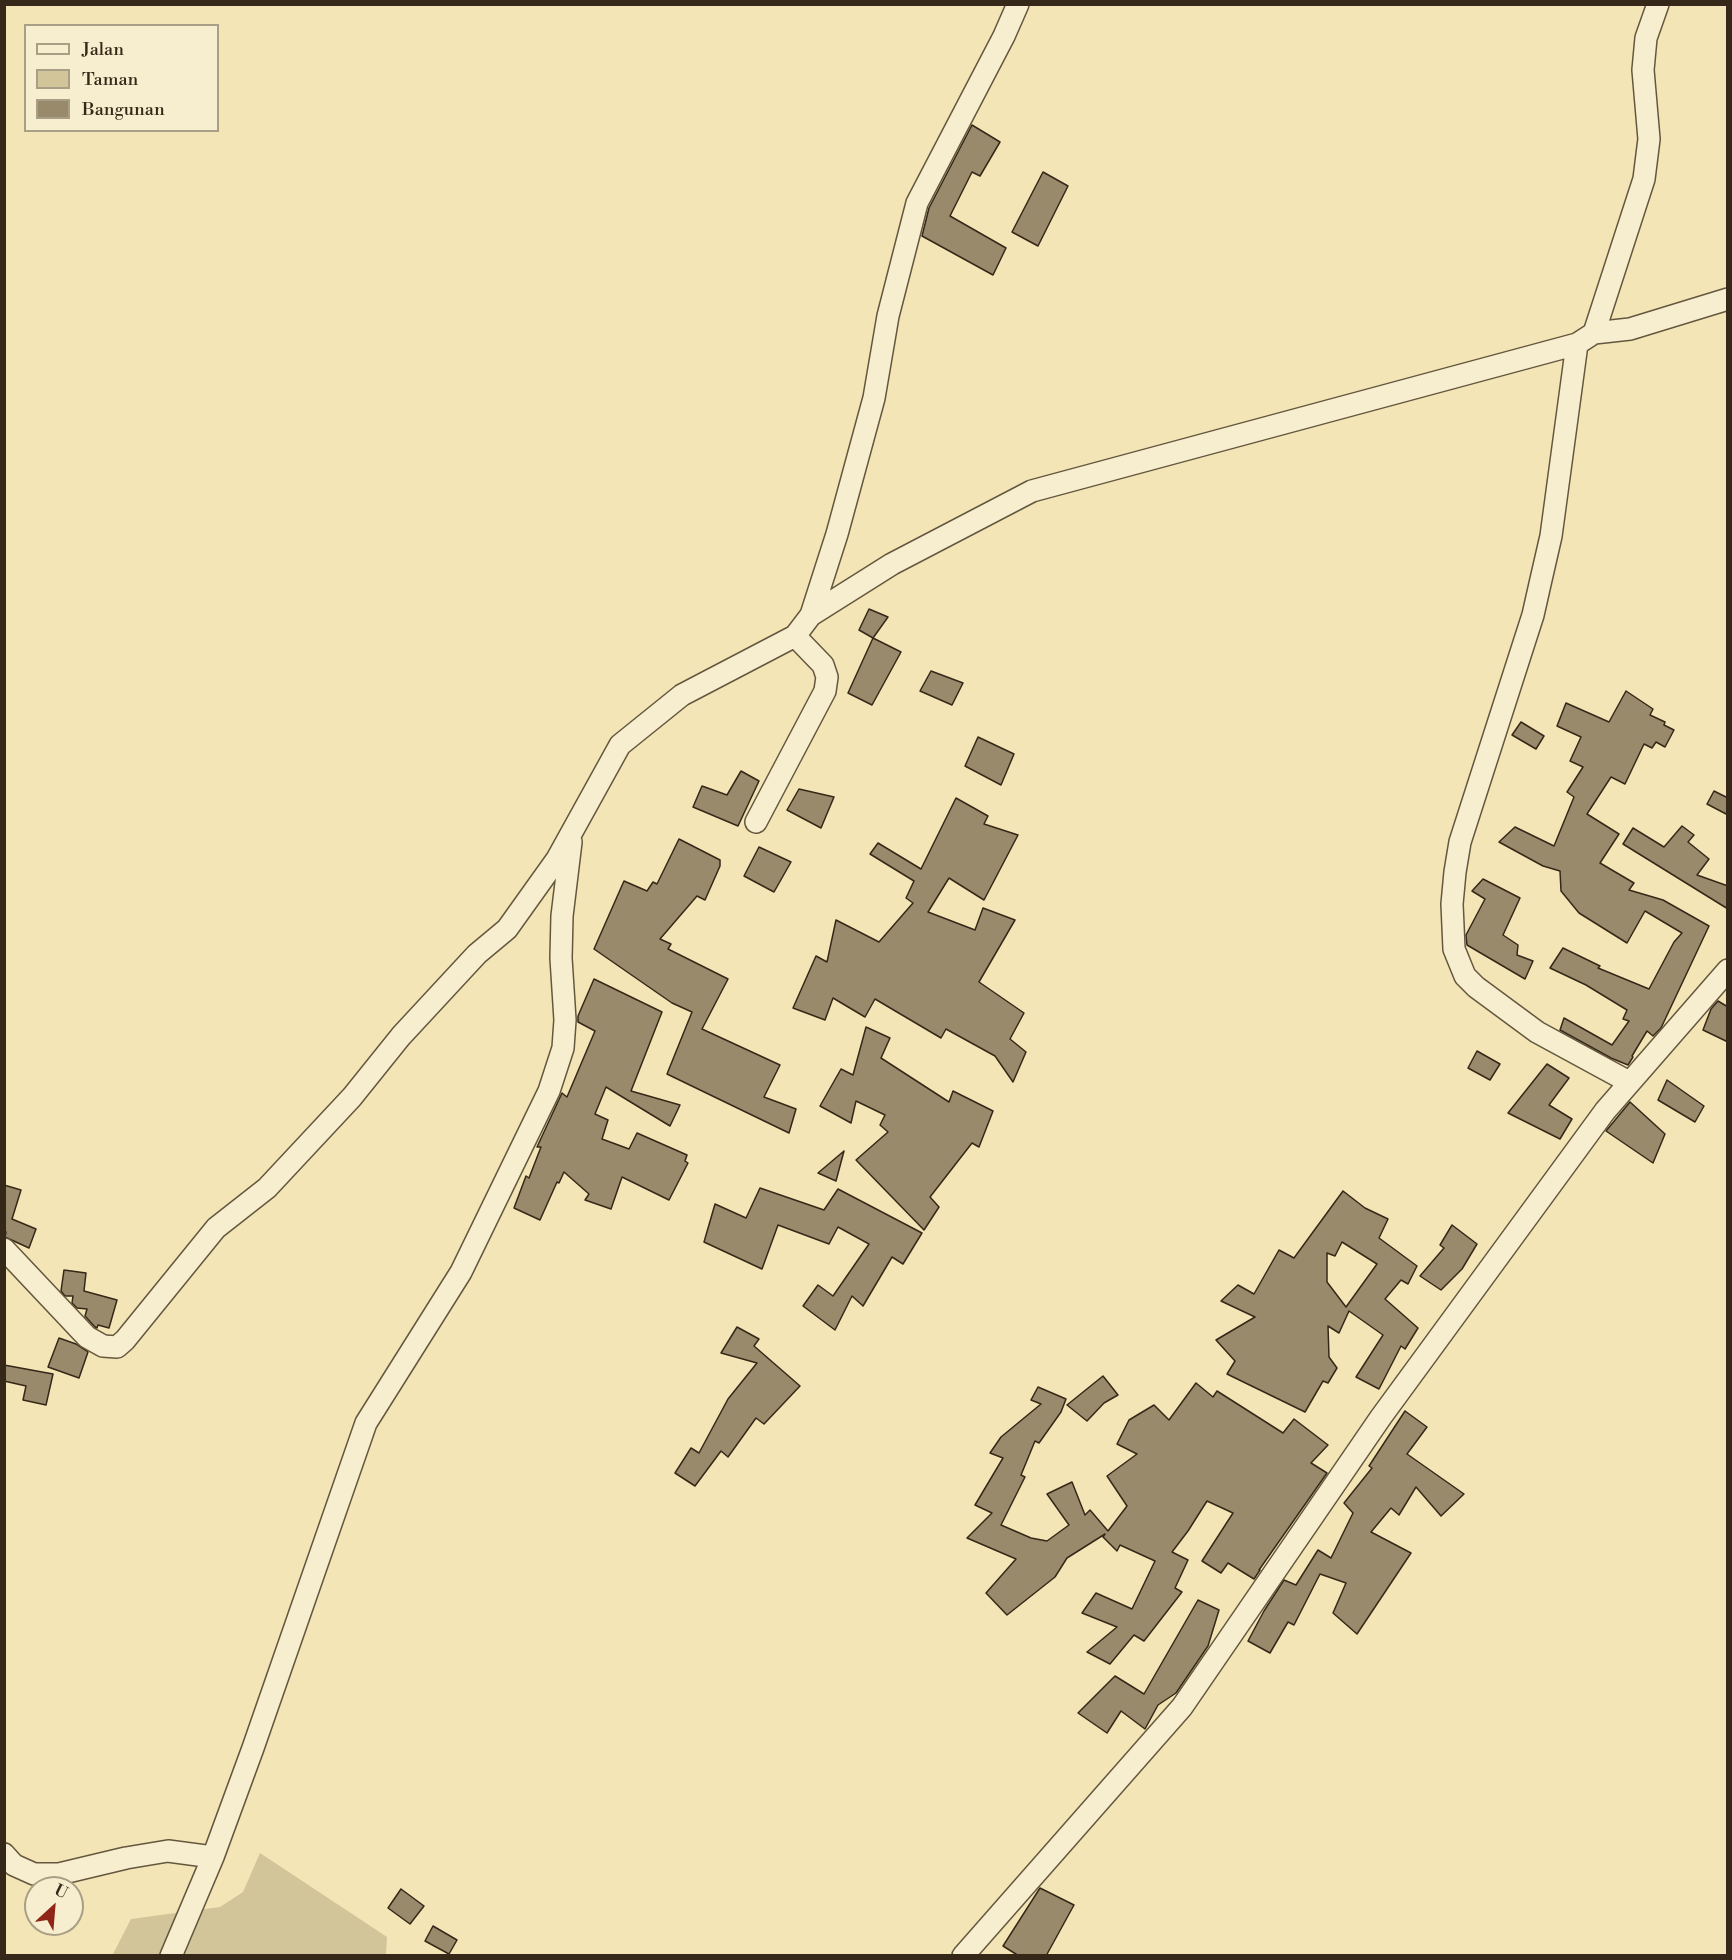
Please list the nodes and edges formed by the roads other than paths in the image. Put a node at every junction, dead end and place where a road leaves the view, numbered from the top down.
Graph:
1 (1018, 4) edge
2 (1658, 4) edge
3 (1728, 300) edge
4 (1585, 338) junction
5 (811, 615) junction
6 (795, 636) junction
7 (756, 822) dead end
8 (574, 825) junction
9 (1728, 970) edge
10 (1629, 1082) junction
11 (4, 1249) edge
12 (4, 1854) edge
13 (213, 1857) junction
14 (171, 1956) edge
15 (963, 1956) edge

1 - 5 street
2 - 4 street
3 - 4 street
4 - 5 street
4 - 10 street
5 - 6 street
6 - 7 street
6 - 8 street
8 - 11 street
8 - 13 street
9 - 10 street
10 - 15 street
12 - 13 street
13 - 14 street

